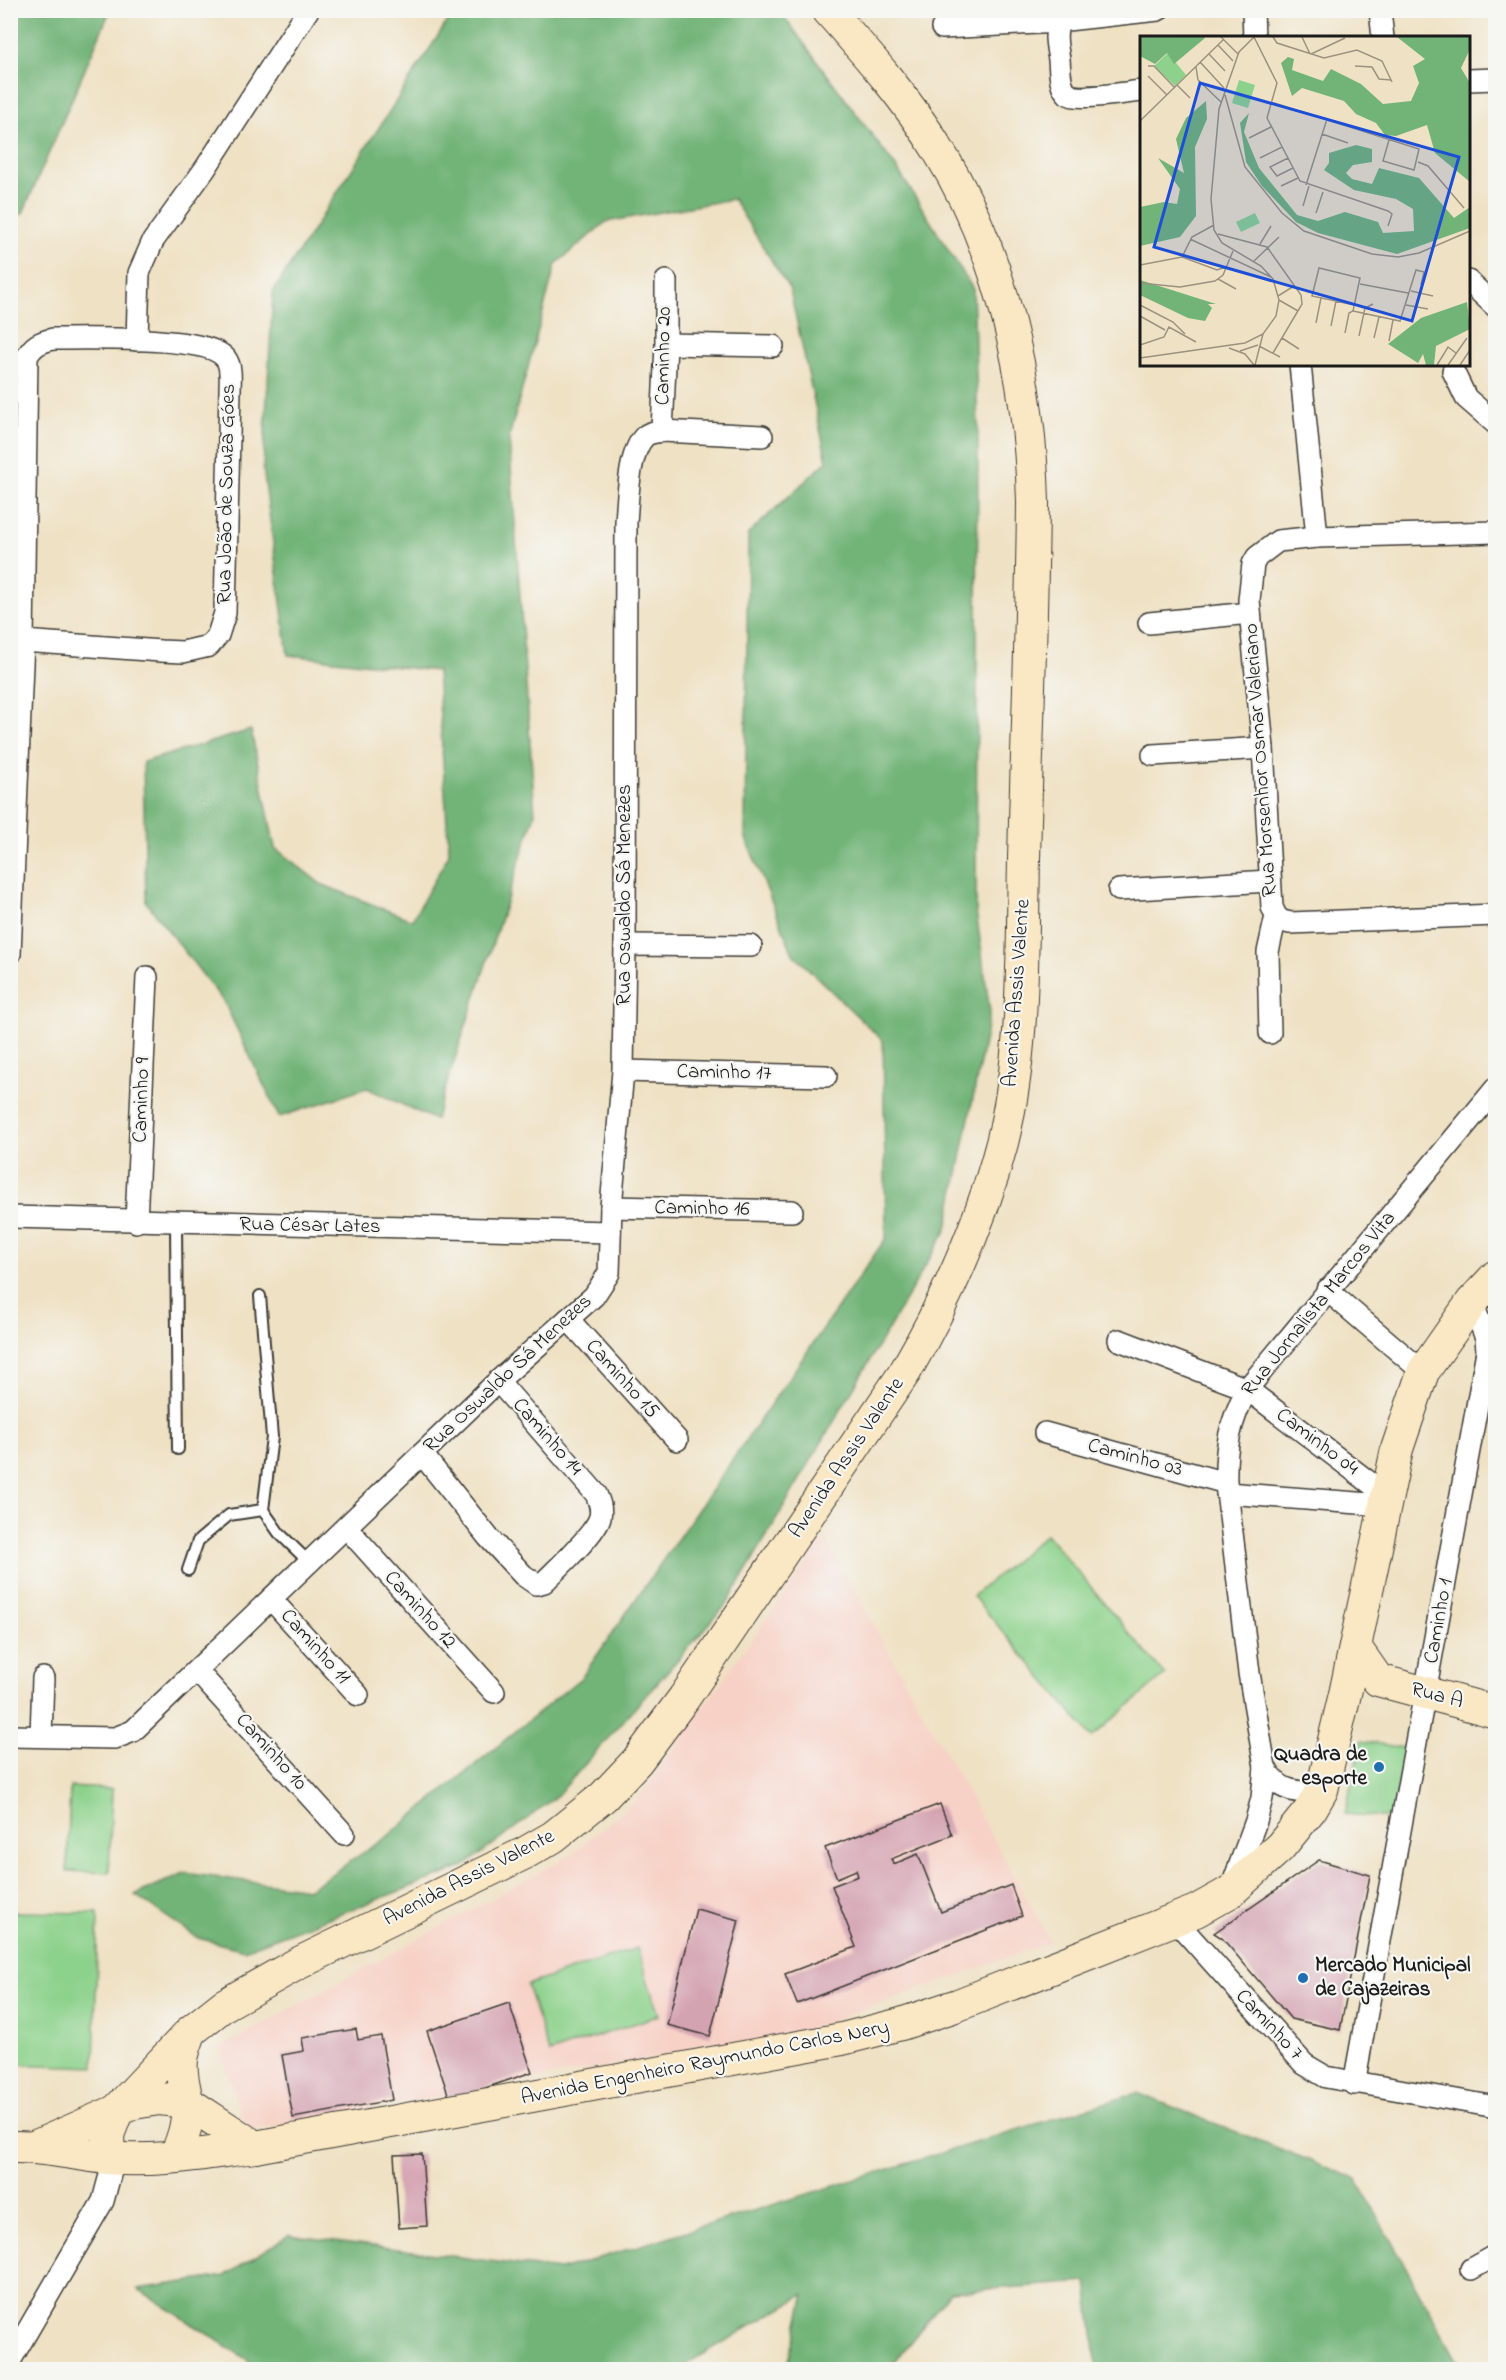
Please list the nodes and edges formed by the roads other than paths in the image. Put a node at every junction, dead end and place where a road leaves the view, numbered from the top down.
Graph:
1 (308, 10) edge
2 (828, 10) edge
3 (1158, 10) edge
4 (1253, 10) edge
5 (1380, 10) edge
6 (1060, 22) junction
7 (942, 28) dead end
8 (1254, 36) edge
9 (1383, 36) edge
10 (1496, 79) edge
11 (1470, 80) edge
12 (1140, 91) edge
13 (666, 281) dead end
14 (1470, 283) edge
15 (1496, 307) edge
16 (137, 340) junction
17 (666, 344) junction
18 (773, 346) dead end
19 (1300, 366) edge
20 (1454, 371) dead end
21 (1496, 424) edge
22 (662, 431) junction
23 (762, 436) dead end
24 (1496, 532) edge
25 (1317, 537) junction
26 (1250, 613) junction
27 (1149, 623) dead end
28 (23, 641) junction
29 (1263, 748) junction
30 (1154, 755) dead end
31 (1269, 881) junction
32 (1119, 890) dead end
33 (1496, 915) edge
34 (1276, 916) junction
35 (625, 945) junction
36 (752, 945) dead end
37 (10, 954) edge
38 (147, 977) dead end
39 (1270, 1033) dead end
40 (623, 1071) junction
41 (826, 1076) dead end
42 (1496, 1088) edge
43 (611, 1207) junction
44 (792, 1210) dead end
45 (10, 1217) edge
46 (136, 1222) junction
47 (176, 1223) junction
48 (610, 1232) junction
49 (1496, 1276) edge
50 (1327, 1290) junction
51 (260, 1296) dead end
52 (1472, 1302) junction
53 (568, 1319) junction
54 (1119, 1340) dead end
55 (1423, 1372) junction
56 (498, 1381) junction
57 (1247, 1389) junction
58 (1045, 1434) dead end
59 (677, 1440) dead end
60 (178, 1449) dead end
61 (422, 1454) junction
62 (1226, 1488) junction
63 (1385, 1500) junction
64 (263, 1510) junction
65 (347, 1528) junction
66 (310, 1563) junction
67 (188, 1570) dead end
68 (271, 1599) junction
69 (1355, 1647) junction
70 (197, 1671) junction
71 (43, 1678) dead end
72 (1378, 1680) junction
73 (494, 1692) dead end
74 (1345, 1694) junction
75 (1426, 1694) junction
76 (358, 1695) dead end
77 (1496, 1712) edge
78 (10, 1736) edge
79 (41, 1736) junction
80 (1265, 1767) junction
81 (1322, 1790) junction
82 (344, 1833) dead end
83 (1230, 1892) junction
84 (1175, 1920) junction
85 (191, 2031) junction
86 (1354, 2084) junction
87 (187, 2102) junction
88 (1496, 2107) edge
89 (118, 2109) junction
90 (22, 2147) edge
91 (255, 2147) junction
92 (175, 2157) junction
93 (109, 2158) junction
94 (1496, 2255) edge
95 (1471, 2269) dead end
96 (10, 2361) edge

1 - 16 street
2 - 85 main road, Avenida Assis Valente
3 - 6 street
4 - 8 street
5 - 9 street
6 - 7 street
6 - 12 street
10 - 11 street
13 - 17 street, Caminho 20
14 - 15 street
16 - 28 street, Rua João de Souza Góes
16 - 28 street, Rua João de Souza Góes
17 - 18 street
17 - 22 street, Caminho 20
19 - 25 street
20 - 21 street
22 - 23 street
22 - 35 street, Rua Oswaldo Sá Menezes
24 - 25 street, Rua Morsenhor Osmar Valeriano
25 - 26 street, Rua Morsenhor Osmar Valeriano
26 - 27 street
26 - 29 street, Rua Morsenhor Osmar Valeriano
28 - 37 street, Rua João de Souza Góes
29 - 30 street
29 - 31 street, Rua Morsenhor Osmar Valeriano
31 - 32 street
31 - 34 street, Rua Morsenhor Osmar Valeriano
33 - 34 street, Rua Morsenhor Osmar Valeriano
34 - 39 street
35 - 36 street
35 - 40 street, Rua Oswaldo Sá Menezes
38 - 46 street, Caminho 9
40 - 41 street, Caminho 17
40 - 43 street, Rua Oswaldo Sá Menezes
42 - 50 street, Rua Jornalista Marcos Vita
43 - 44 street, Caminho 16
43 - 48 street, Rua Oswaldo Sá Menezes
45 - 46 street, Rua César Lates
46 - 47 street, Rua César Lates
47 - 48 street, Rua César Lates
47 - 60 lane
48 - 53 street, Rua Oswaldo Sá Menezes
49 - 52 main road, Avenida Engenheiro Raymundo Carlos Nery
50 - 55 street
50 - 57 street, Rua Jornalista Marcos Vita
51 - 64 lane
52 - 55 main road, Avenida Engenheiro Raymundo Carlos Nery
52 - 75 street, Caminho 1
53 - 56 street, Rua Oswaldo Sá Menezes
53 - 59 street, Caminho 15
54 - 57 street, Caminho 04
55 - 63 main road, Avenida Engenheiro Raymundo Carlos Nery
56 - 61 street, Rua Oswaldo Sá Menezes
56 - 61 street, Caminho 14
57 - 62 street, Rua Jornalista Marcos Vita
57 - 63 street, Caminho 04
58 - 62 street, Caminho 03
61 - 65 street, Rua Oswaldo Sá Menezes
62 - 63 street, Caminho 03
62 - 80 street, Rua Jornalista Marcos Vita
63 - 69 main road, Avenida Engenheiro Raymundo Carlos Nery
64 - 66 lane
64 - 67 lane
65 - 66 street, Rua Oswaldo Sá Menezes
65 - 73 street, Caminho 12
66 - 68 street, Rua Oswaldo Sá Menezes
68 - 70 street, Rua Oswaldo Sá Menezes
68 - 76 street, Caminho 11
69 - 72 main road
69 - 74 main road, Avenida Engenheiro Raymundo Carlos Nery
70 - 79 street, Rua Oswaldo Sá Menezes
70 - 82 street, Caminho 10
71 - 79 street
72 - 74 main road
72 - 75 main road, Rua A
74 - 81 main road, Avenida Engenheiro Raymundo Carlos Nery
75 - 77 main road, Rua A
75 - 86 street, Caminho 1
78 - 79 street, Rua Oswaldo Sá Menezes
80 - 81 street
80 - 83 street, Rua Jornalista Marcos Vita
81 - 83 main road, Avenida Engenheiro Raymundo Carlos Nery
83 - 84 main road, Avenida Engenheiro Raymundo Carlos Nery
84 - 86 street, Caminho 7
84 - 91 main road, Avenida Engenheiro Raymundo Carlos Nery
85 - 87 main road
85 - 89 main road, Avenida Assis Valente
86 - 88 street, Caminho 7
87 - 89 main road
87 - 91 main road
87 - 92 main road
89 - 90 main road, Avenida Assis Valente
89 - 93 main road
90 - 93 main road, Avenida Engenheiro Raymundo Carlos Nery
91 - 92 main road, Avenida Engenheiro Raymundo Carlos Nery
92 - 93 main road, Avenida Engenheiro Raymundo Carlos Nery
93 - 96 street
94 - 95 street

